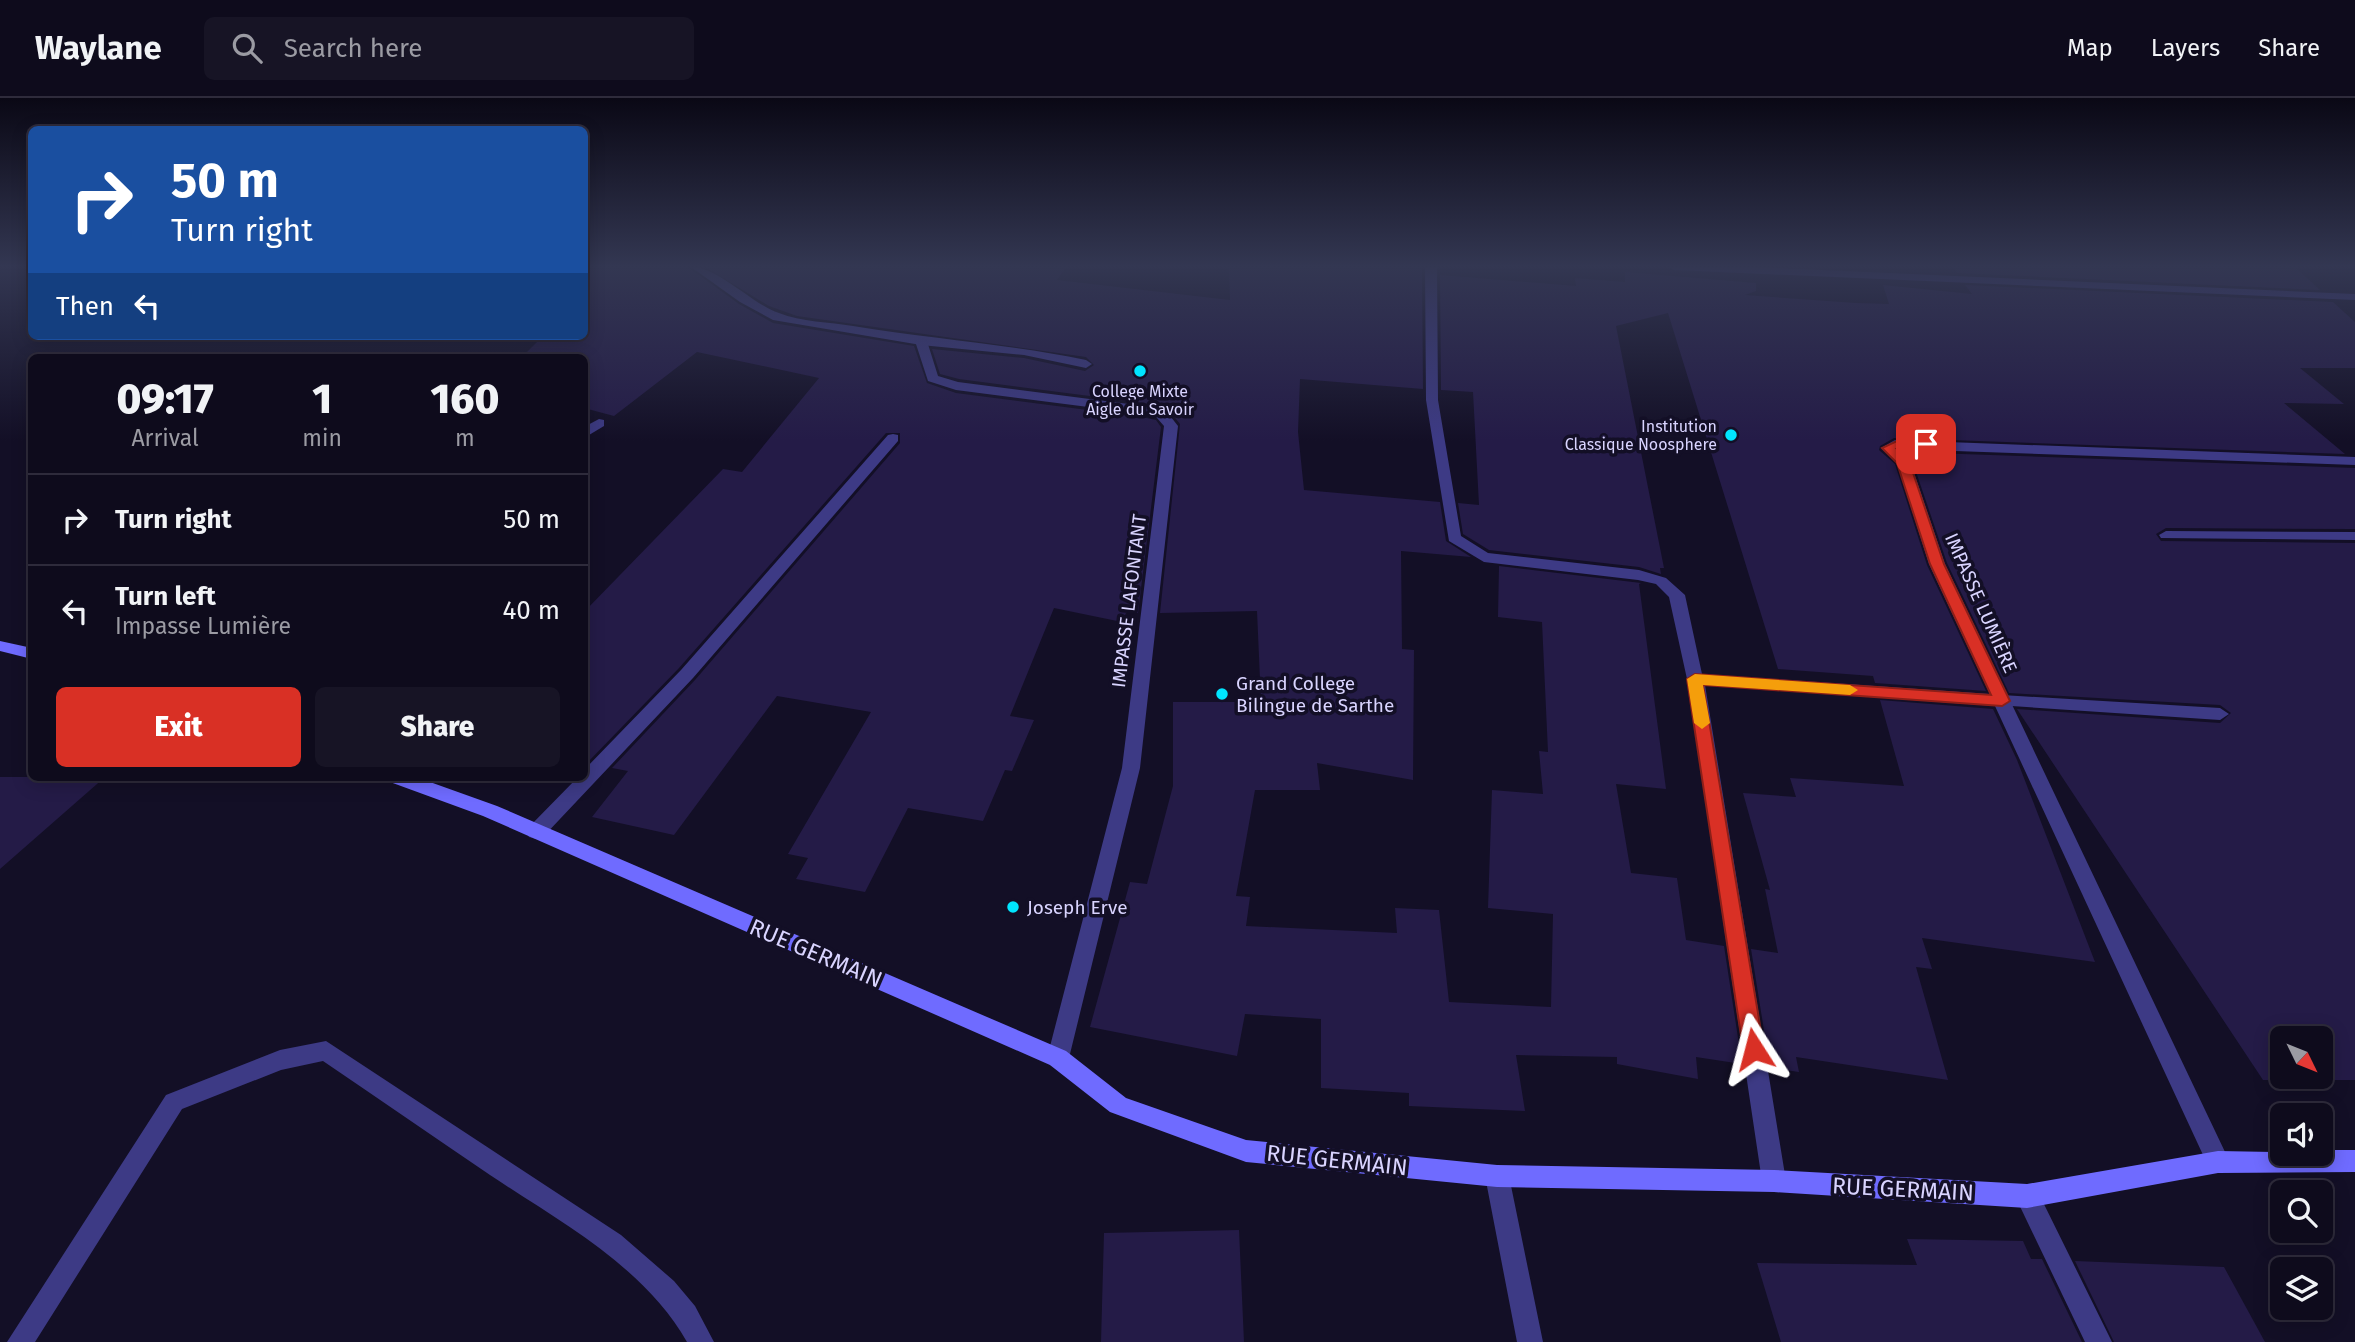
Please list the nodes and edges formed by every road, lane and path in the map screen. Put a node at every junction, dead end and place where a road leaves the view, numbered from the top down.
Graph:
1 (826, 325) edge
2 (1431, 325) edge
3 (921, 341) junction
4 (1086, 364) dead end
5 (600, 423) dead end
6 (588, 431) edge
7 (893, 438) dead end
8 (2355, 461) edge
9 (2166, 535) dead end
10 (2355, 536) edge
11 (0, 646) edge
12 (28, 653) edge
13 (1695, 679) junction
14 (2002, 701) junction
15 (2220, 714) dead end
16 (588, 777) edge
17 (406, 781) edge
18 (584, 781) edge
19 (536, 831) junction
20 (1058, 1058) junction
21 (2355, 1161) edge
22 (2218, 1162) junction
23 (1497, 1176) junction
24 (1774, 1181) junction
25 (2027, 1196) junction
26 (20, 1342) edge
27 (701, 1342) edge
28 (1530, 1342) edge
29 (2099, 1342) edge

1 - 3 street
2 - 13 street
3 - 4 street
3 - 20 street, IMPASSE LAFONTANT
5 - 6 street
7 - 16 street
8 - 14 street, IMPASSE LUMIÈRE
9 - 10 street
11 - 12 street
13 - 14 street
13 - 24 street
14 - 15 street
14 - 22 street, IMPASSE LUMIÈRE
17 - 19 street, RUE GERMAIN
18 - 19 street
19 - 20 street, RUE GERMAIN
20 - 23 street, RUE GERMAIN
21 - 22 street, RUE GERMAIN
22 - 25 street, RUE GERMAIN
23 - 24 street, RUE GERMAIN
23 - 28 street
24 - 25 street, RUE GERMAIN
25 - 29 street
26 - 27 street

